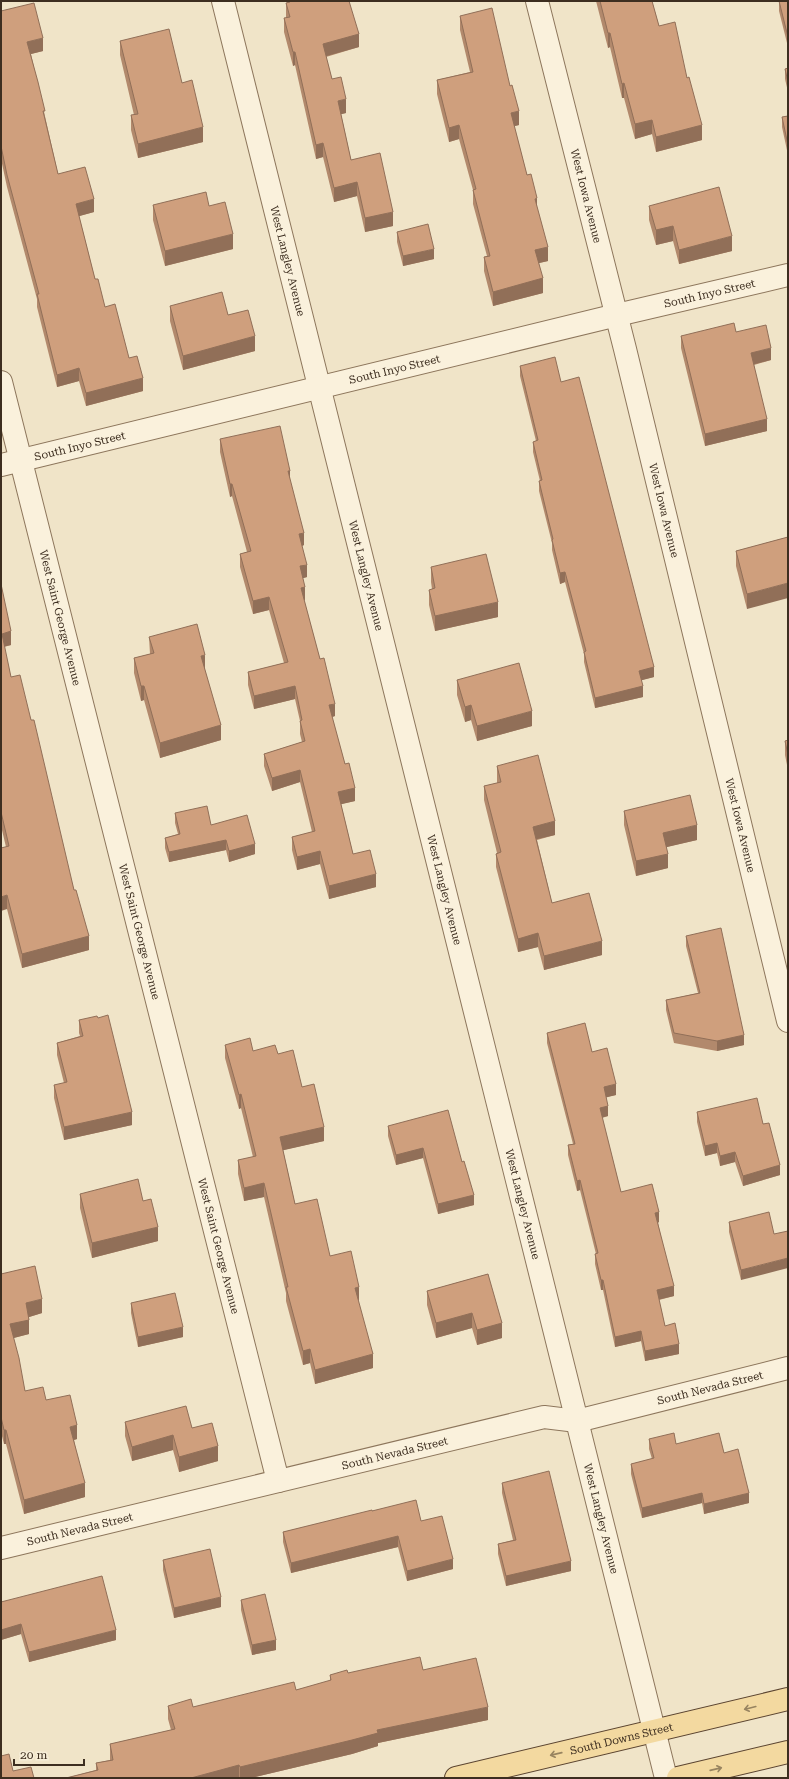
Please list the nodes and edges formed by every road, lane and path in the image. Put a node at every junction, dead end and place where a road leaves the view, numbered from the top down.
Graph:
1 (223, 1) edge
2 (537, 1) edge
3 (788, 275) edge
4 (617, 315) junction
5 (1, 382) edge
6 (318, 388) junction
7 (11, 463) edge
8 (788, 1021) edge
9 (788, 1368) edge
10 (577, 1420) junction
11 (278, 1481) junction
12 (1, 1548) edge
13 (788, 1699) edge
14 (656, 1731) junction
15 (788, 1752) edge
16 (456, 1778) edge
17 (666, 1778) edge
18 (678, 1778) edge

1 - 6 street, West Langley Avenue
2 - 4 street, West Iowa Avenue
3 - 4 street, South Inyo Street
4 - 6 street, South Inyo Street
4 - 8 street, West Iowa Avenue
5 - 7 street, West Saint George Avenue
6 - 7 street, South Inyo Street
6 - 10 street, West Langley Avenue
7 - 11 street, West Saint George Avenue
9 - 10 street, South Nevada Street
10 - 11 street, South Nevada Street
10 - 14 street, West Langley Avenue
11 - 12 street, South Nevada Street
13 -> 14 main road, South Downs Street
14 -> 16 main road, South Downs Street
14 - 17 street, West Langley Avenue
18 -> 15 main road

